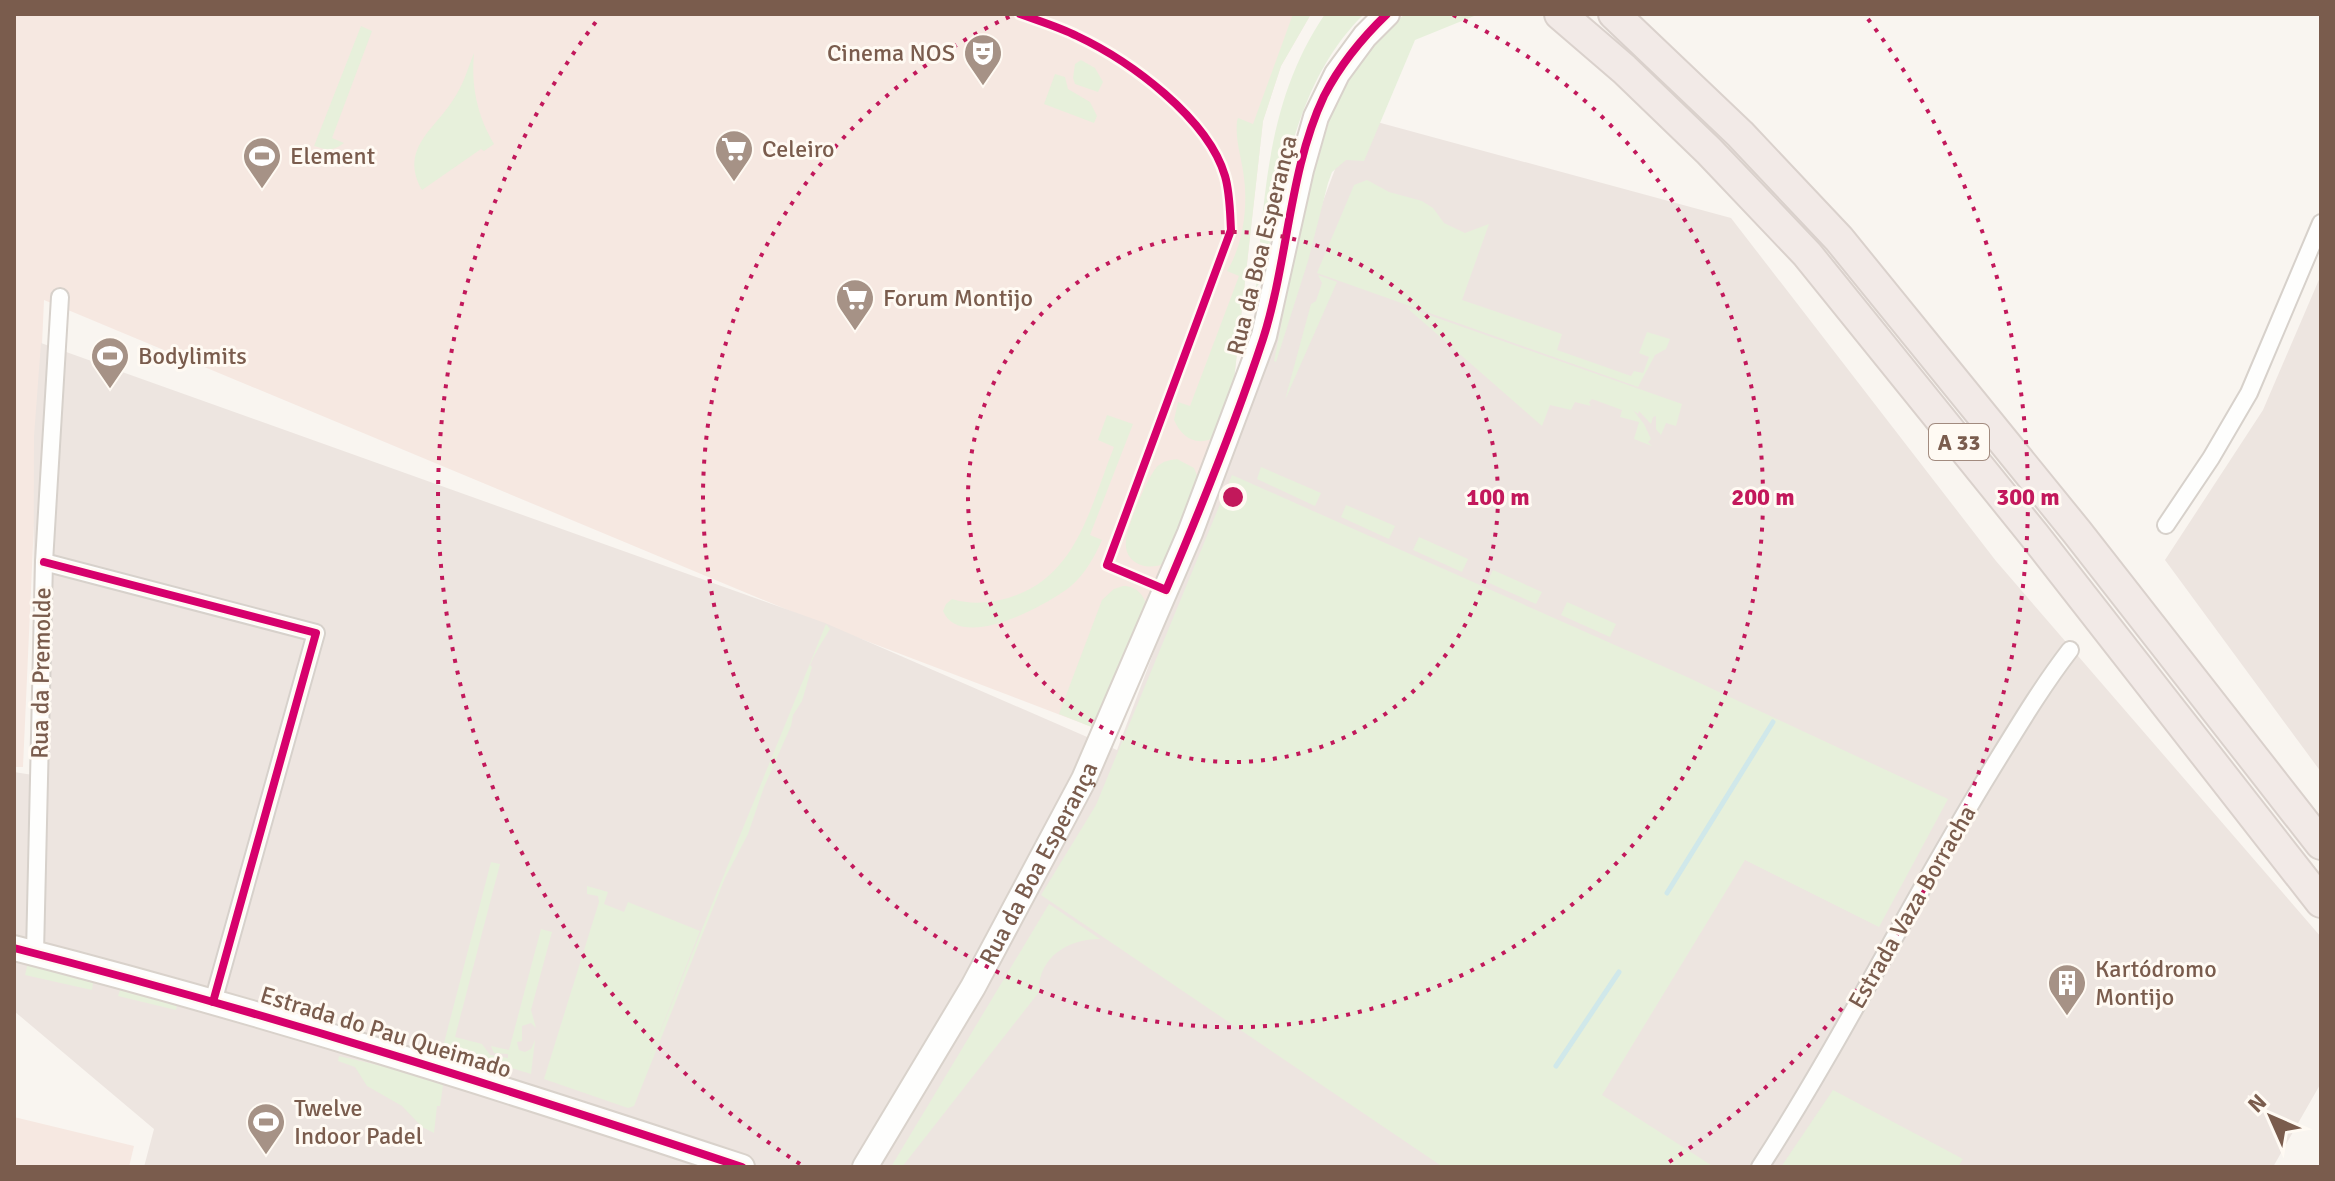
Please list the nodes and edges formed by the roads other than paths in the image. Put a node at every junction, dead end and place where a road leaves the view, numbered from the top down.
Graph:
1 (1387, 14) edge
2 (1560, 14) edge
3 (1614, 14) edge
4 (2321, 223) edge
5 (60, 297) dead end
6 (2166, 525) dead end
7 (44, 562) junction
8 (2070, 650) dead end
9 (2321, 844) edge
10 (2321, 902) edge
11 (24, 951) edge
12 (213, 1002) junction
13 (742, 1167) edge
14 (865, 1167) edge
15 (1760, 1167) edge

1 - 14 street, Rua da Boa Esperança
2 - 10 highway, A 33
3 - 9 highway, A 33
4 - 6 street
5 - 7 street, Rua da Premolde
7 - 11 street, Rua da Premolde
7 - 12 street
8 - 15 street, Estrada Vaza Borracha
11 - 12 street, Estrada do Pau Queimado
12 - 13 street, Estrada do Pau Queimado

